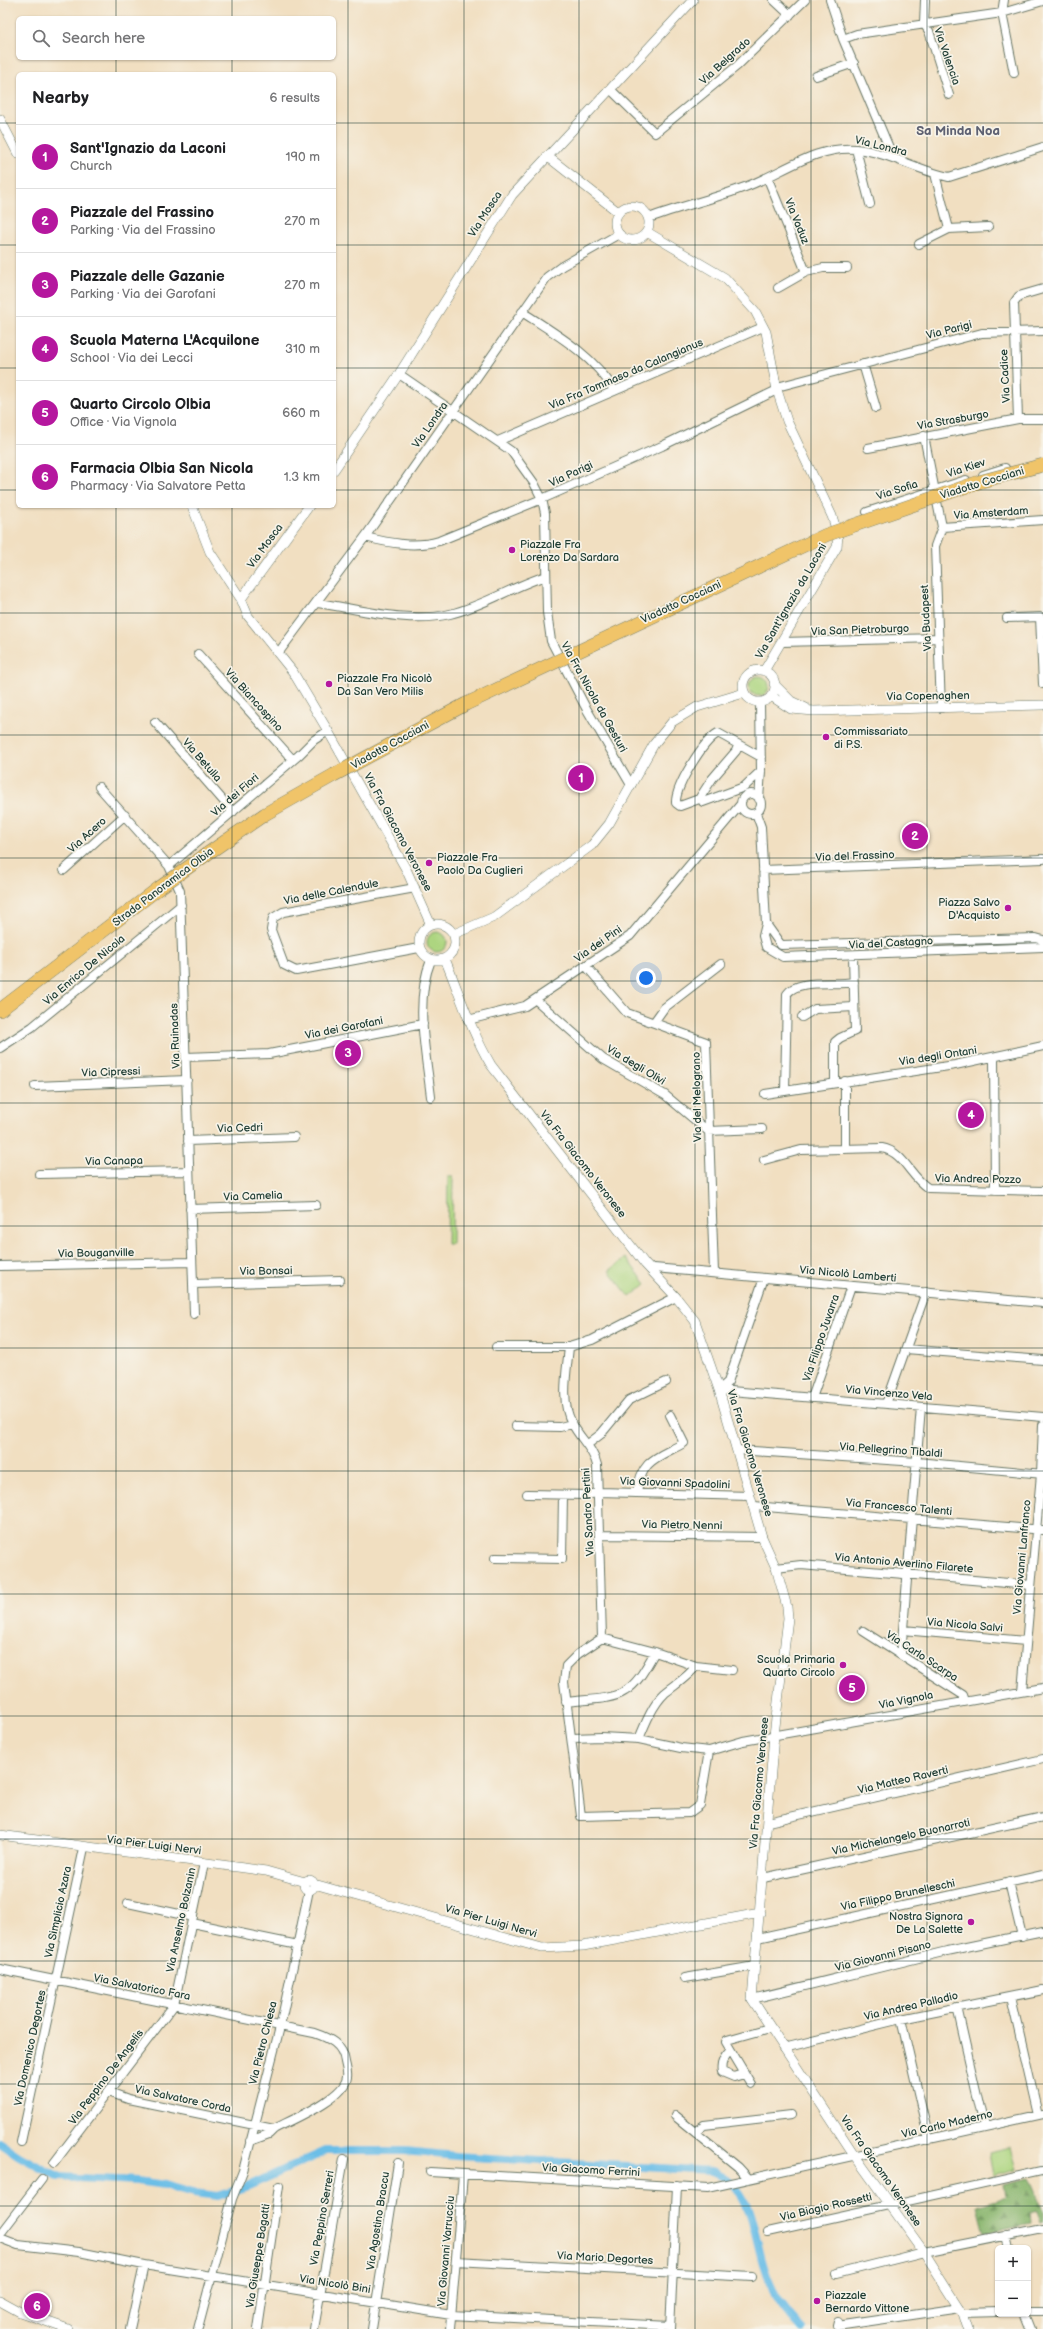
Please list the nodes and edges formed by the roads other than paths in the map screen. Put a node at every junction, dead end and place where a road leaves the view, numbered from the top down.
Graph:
1 (693, 0) edge
2 (774, 0) edge
3 (805, 0) edge
4 (830, 0) edge
5 (925, 0) edge
6 (1004, 0) edge
7 (1043, 1) edge
8 (1002, 13) junction
9 (790, 15) junction
10 (924, 24) junction
11 (844, 39) junction
12 (854, 63) junction
13 (1014, 73) dead end
14 (816, 76) dead end
15 (610, 89) junction
16 (949, 95) dead end
17 (0, 119) edge
18 (1043, 147) edge
19 (856, 149) junction
20 (16, 150) edge
21 (547, 156) junction
22 (893, 158) junction
23 (935, 174) junction
24 (768, 179) junction
25 (870, 204) dead end
26 (618, 212) junction
27 (649, 218) junction
28 (988, 227) dead end
29 (949, 229) junction
30 (647, 232) junction
31 (619, 234) junction
32 (919, 244) dead end
33 (847, 268) dead end
34 (806, 272) junction
35 (778, 288) dead end
36 (1043, 289) edge
37 (522, 312) junction
38 (764, 327) junction
39 (1014, 332) junction
40 (1043, 332) edge
41 (863, 364) junction
42 (399, 374) junction
43 (777, 388) junction
44 (614, 390) junction
45 (876, 408) dead end
46 (453, 410) junction
47 (1018, 419) junction
48 (1043, 419) edge
49 (924, 436) junction
50 (498, 441) junction
51 (868, 448) dead end
52 (1043, 465) edge
53 (336, 467) edge
54 (1005, 468) dead end
55 (935, 490) junction
56 (542, 500) junction
57 (193, 508) edge
58 (308, 508) edge
59 (867, 512) dead end
60 (1043, 520) edge
61 (942, 527) junction
62 (365, 537) junction
63 (546, 576) junction
64 (241, 599) junction
65 (318, 603) junction
66 (1007, 618) dead end
67 (938, 638) junction
68 (782, 642) junction
69 (279, 652) junction
70 (198, 654) dead end
71 (764, 671) junction
72 (774, 684) junction
73 (1043, 684) edge
74 (744, 692) junction
75 (770, 696) junction
76 (760, 702) junction
77 (1043, 705) edge
78 (941, 708) junction
79 (814, 711) junction
80 (321, 718) junction
81 (155, 722) dead end
82 (328, 731) junction
83 (314, 740) junction
84 (335, 742) junction
85 (738, 746) junction
86 (762, 757) junction
87 (293, 760) junction
88 (762, 771) junction
89 (334, 775) joint
90 (631, 785) junction
91 (99, 787) dead end
92 (744, 791) junction
93 (759, 799) junction
94 (703, 802) dead end
95 (740, 805) junction
96 (233, 812) junction
97 (756, 813) junction
98 (124, 815) junction
99 (1043, 859) edge
100 (169, 866) junction
101 (64, 870) dead end
102 (763, 870) junction
103 (415, 888) junction
104 (181, 905) junction
105 (766, 924) junction
106 (430, 925) junction
107 (454, 934) junction
108 (1043, 940) edge
109 (1043, 947) edge
110 (419, 948) junction
111 (853, 956) junction
112 (445, 959) junction
113 (431, 960) junction
114 (721, 964) dead end
115 (586, 966) junction
116 (854, 982) junction
117 (536, 1000) junction
118 (854, 1007) junction
119 (0, 1010) edge
120 (802, 1017) dead end
121 (468, 1020) junction
122 (654, 1022) junction
123 (423, 1024) junction
124 (1043, 1046) edge
125 (0, 1048) edge
126 (186, 1057) junction
127 (994, 1058) junction
128 (187, 1080) junction
129 (845, 1081) junction
130 (835, 1082) junction
131 (35, 1086) dead end
132 (785, 1091) junction
133 (765, 1094) dead end
134 (431, 1097) dead end
135 (762, 1129) dead end
136 (708, 1131) junction
137 (294, 1137) dead end
138 (188, 1141) junction
139 (846, 1148) junction
140 (764, 1160) dead end
141 (188, 1171) junction
142 (39, 1174) dead end
143 (995, 1190) junction
144 (1043, 1190) edge
145 (316, 1205) dead end
146 (190, 1209) junction
147 (192, 1262) junction
148 (0, 1266) edge
149 (651, 1270) junction
150 (714, 1274) junction
151 (764, 1278) junction
152 (340, 1280) dead end
153 (193, 1284) junction
154 (851, 1286) junction
155 (926, 1292) junction
156 (676, 1297) junction
157 (1043, 1304) edge
158 (194, 1314) dead end
159 (496, 1347) dead end
160 (569, 1347) junction
161 (906, 1349) junction
162 (1043, 1360) edge
163 (666, 1382) dead end
164 (728, 1382) junction
165 (719, 1390) junction
166 (732, 1391) junction
167 (812, 1398) junction
168 (886, 1404) junction
169 (921, 1407) junction
170 (670, 1415) dead end
171 (1043, 1417) edge
172 (572, 1424) junction
173 (1043, 1425) edge
174 (516, 1426) dead end
175 (588, 1444) junction
176 (737, 1450) junction
177 (917, 1462) junction
178 (1042, 1474) edge
179 (599, 1492) junction
180 (637, 1493) junction
181 (527, 1494) dead end
182 (563, 1495) junction
183 (750, 1496) junction
184 (754, 1506) junction
185 (912, 1519) junction
186 (1039, 1530) edge
187 (601, 1535) junction
188 (762, 1537) junction
189 (495, 1558) dead end
190 (776, 1568) junction
191 (907, 1575) junction
192 (1030, 1585) junction
193 (903, 1630) junction
194 (863, 1631) dead end
195 (602, 1638) junction
196 (1026, 1641) junction
197 (655, 1652) junction
198 (901, 1654) junction
199 (696, 1666) junction
200 (732, 1670) dead end
201 (1043, 1688) edge
202 (1022, 1691) junction
203 (965, 1701) junction
204 (566, 1702) junction
205 (774, 1735) junction
206 (572, 1738) junction
207 (639, 1739) junction
208 (709, 1751) junction
209 (1043, 1759) edge
210 (1043, 1816) edge
211 (768, 1822) junction
212 (0, 1835) edge
213 (84, 1848) junction
214 (204, 1863) junction
215 (1043, 1874) edge
216 (763, 1878) junction
217 (1009, 1882) junction
218 (309, 1885) junction
219 (128, 1903) dead end
220 (760, 1913) junction
221 (192, 1920) junction
222 (1043, 1931) edge
223 (1022, 1936) junction
224 (758, 1938) junction
225 (298, 1945) junction
226 (755, 1966) junction
227 (0, 1969) edge
228 (685, 1978) dead end
229 (55, 1981) junction
230 (1043, 1990) edge
231 (1011, 1996) junction
232 (752, 1999) junction
233 (174, 2005) junction
234 (957, 2007) junction
235 (901, 2019) junction
236 (280, 2027) junction
237 (770, 2028) junction
238 (784, 2048) junction
239 (730, 2051) junction
240 (744, 2074) junction
241 (751, 2084) dead end
242 (110, 2092) junction
243 (1041, 2114) edge
244 (791, 2115) dead end
245 (675, 2116) dead end
246 (253, 2125) junction
247 (984, 2126) junction
248 (274, 2129) junction
249 (695, 2132) junction
250 (929, 2140) junction
251 (250, 2141) junction
252 (21, 2142) dead end
253 (855, 2156) junction
254 (344, 2159) dead end
255 (54, 2163) dead end
256 (398, 2163) dead end
257 (1043, 2171) edge
258 (430, 2172) dead end
259 (464, 2175) junction
260 (42, 2179) dead end
261 (746, 2180) junction
262 (279, 2186) dead end
263 (677, 2186) junction
264 (889, 2204) junction
265 (1043, 2228) edge
266 (768, 2232) dead end
267 (0, 2234) edge
268 (1006, 2235) junction
269 (0, 2238) edge
270 (1008, 2245) edge
271 (924, 2252) junction
272 (456, 2261) junction
273 (144, 2265) junction
274 (672, 2272) junction
275 (836, 2274) dead end
276 (211, 2275) junction
277 (752, 2276) dead end
278 (265, 2283) junction
279 (320, 2292) junction
280 (0, 2301) edge
281 (377, 2302) junction
282 (962, 2310) junction
283 (1031, 2311) edge
284 (1043, 2311) edge
285 (995, 2312) edge
286 (451, 2315) junction
287 (1026, 2317) edge
288 (838, 2322) dead end
289 (670, 2327) edge
290 (68, 2329) edge
291 (130, 2329) edge
292 (198, 2329) edge
293 (258, 2329) edge
294 (314, 2329) edge
295 (372, 2329) edge
296 (450, 2329) edge
297 (968, 2329) edge
298 (1031, 2329) edge

1 - 15 street, Via Mosca
2 - 9 street
3 - 9 street, Via Belgrado
4 - 11 street
5 - 10 street
6 - 8 street
7 - 8 street
8 - 10 street
8 - 13 street
9 - 15 street, Via Belgrado
10 - 11 street
10 - 16 street, Via Valencia
11 - 12 street
12 - 14 street
12 - 22 street
15 - 21 street, Via Mosca
17 - 20 street
18 - 23 street, Via Londra
19 - 22 street, Via Londra
19 - 24 street, Via Londra
19 - 25 street
21 - 26 street
21 - 42 street, Via Mosca
22 - 23 street, Via Londra
23 - 29 street
24 - 27 street, Via Londra
24 - 34 street, Via Vaduz
26 - 27 street
26 - 31 street
27 - 30 street
28 - 29 street
29 - 32 street
30 - 31 street
30 - 38 street, Via Sant'Ignazio da Laconi
31 - 37 street, Via Londra
33 - 34 street
34 - 35 street
36 - 39 street, Via Cadice
37 - 44 street
37 - 46 street, Via Londra
38 - 43 street, Via Sant'Ignazio da Laconi
38 - 44 street, Via Fra Tommaso da Calangianus
39 - 40 street, Via Parigi
39 - 41 street, Via Parigi
39 - 47 street, Via Cadice
41 - 43 street, Via Parigi
41 - 45 street
42 - 46 street, Via Fra Nicola da Gesturi
42 - 53 street, Via Mosca
43 - 56 street, Via Parigi
43 - 68 street, Via Sant'Ignazio da Laconi
44 - 50 street, Via Fra Tommaso da Calangianus
46 - 50 street, Via Fra Nicola da Gesturi
46 - 62 street, Via Londra
47 - 48 street, Via Strasburgo
47 - 49 street, Via Strasburgo
49 - 51 street, Via Strasburgo
49 - 55 street
50 - 56 street, Via Fra Nicola da Gesturi
52 - 89 highway, Viadotto Cocciani, bridge
54 - 55 street, Via Kiev
55 - 59 street, Via Sofia
55 - 61 street
56 - 62 street, Via Parigi
56 - 63 street, Via Fra Nicola da Gesturi
57 - 64 street, Via Fra Giacomo Veronese
58 - 64 street, Via Mosca
60 - 61 street, Via Amsterdam
61 - 67 street, Via Budapest
62 - 65 street, Via Londra
63 - 65 street
63 - 90 street, Via Fra Nicola da Gesturi
64 - 69 street, Via Fra Giacomo Veronese
65 - 69 street, Via Londra
66 - 73 street
67 - 68 street, Via San Pietroburgo
67 - 78 street, Via Budapest
68 - 71 street, Via Sant'Ignazio da Laconi
69 - 80 street, Via Fra Giacomo Veronese
70 - 87 street, Via Biancospino
71 - 72 street
71 - 74 street
72 - 75 street
72 - 79 street, Via Copenaghen
74 - 76 street
74 - 90 street
75 - 76 street
75 - 79 street, Via Copenaghen
76 - 86 street
77 - 78 street, Via Copenaghen
78 - 79 street, Via Copenaghen
80 - 82 street, Via Fra Giacomo Veronese
80 - 83 street, Via dei Fiori
81 - 96 street, Via Betulla
82 - 83 street, Via dei Fiori
82 - 84 street, Via Fra Giacomo Veronese
83 - 84 street
83 - 87 street, Via dei Fiori
84 - 103 street, Via Fra Giacomo Veronese
85 - 85 street
85 - 86 street
86 - 88 street
87 - 96 street, Via dei Fiori
88 - 92 street
88 - 93 street
89 - 119 highway, Strada Panoramica Olbia, bridge
90 - 107 street
91 - 98 street, Via Ruinadas
92 - 93 street
92 - 94 street
92 - 95 street
93 - 97 street
95 - 97 street
95 - 115 street, Via dei Pini
96 - 100 street, Via dei Fiori
97 - 102 street, Via del Castagno
98 - 100 street, Via Ruinadas
98 - 101 street, Via Acero
99 - 102 street, Via del Frassino
100 - 104 street, Via Ruinadas
102 - 105 street, Via del Castagno
103 - 106 street, Via Fra Giacomo Veronese
103 - 110 street, Via delle Calendule
104 - 125 street, Via Enrico De Nicola
104 - 126 street, Via Ruinadas
105 - 108 street, Via del Castagno
105 - 111 street, Via del Castagno
106 - 107 street
106 - 110 street
107 - 112 street
109 - 111 street, Via del Castagno
110 - 113 street
111 - 116 street
112 - 113 street
112 - 121 street, Via Fra Giacomo Veronese
113 - 123 street
114 - 122 street
115 - 117 street, Via dei Pini
115 - 122 street, Via del Melograno
116 - 118 street
116 - 132 street
117 - 121 street, Via dei Pini
117 - 136 street, Via degli Olivi
118 - 120 street
118 - 130 street
121 - 149 street, Via Fra Giacomo Veronese
122 - 136 street, Via del Melograno
123 - 126 street, Via dei Garofani
123 - 134 street
124 - 127 street, Via degli Ontani
126 - 128 street, Via Ruinadas
127 - 129 street, Via degli Ontani
127 - 143 street
128 - 131 street, Via Cipressi
128 - 138 street, Via Ruinadas
129 - 130 street, Via degli Ontani
129 - 139 street
130 - 132 street, Via degli Ontani
132 - 133 street, Via degli Ontani
135 - 136 street
136 - 150 street, Via del Melograno
137 - 138 street, Via Cedri
138 - 141 street, Via Ruinadas
139 - 140 street, Via Andrea Pozzo
139 - 143 street, Via Andrea Pozzo
141 - 142 street, Via Canapa
141 - 146 street, Via Ruinadas
143 - 144 street, Via Andrea Pozzo
145 - 146 street, Via Camelia
146 - 147 street, Via Ruinadas
147 - 148 street, Via Bouganville
147 - 153 street, Via Ruinadas
149 - 150 street, Via Nicolò Lamberti
149 - 156 street, Via Fra Giacomo Veronese
150 - 151 street, Via Nicolò Lamberti
151 - 154 street, Via Nicolò Lamberti
151 - 164 street
152 - 153 street, Via Bonsai
153 - 158 street, Via Ruinadas
154 - 155 street, Via Nicolò Lamberti
154 - 167 street, Via Filippo Juvarra
155 - 157 street, Via Nicolò Lamberti
155 - 161 street
156 - 160 street
156 - 165 street, Via Fra Giacomo Veronese
159 - 160 street
160 - 172 street, Via Sandro Pertini
161 - 162 street
161 - 168 street
163 - 175 street
164 - 165 street
164 - 166 street
165 - 166 street, Via Vincenzo Vela
165 - 176 street, Via Fra Giacomo Veronese
166 - 167 street, Via Vincenzo Vela
167 - 168 street, Via Vincenzo Vela
168 - 169 street, Via Vincenzo Vela
169 - 171 street, Via Vincenzo Vela
169 - 177 street
170 - 180 street
172 - 174 street
172 - 175 street, Via Sandro Pertini
173 - 178 street, Via Giovanni Lanfranco
175 - 179 street, Via Sandro Pertini
176 - 177 street, Via Pellegrino Tibaldi
176 - 183 street, Via Fra Giacomo Veronese
177 - 178 street, Via Pellegrino Tibaldi
177 - 185 street
178 - 186 street, Via Giovanni Lanfranco
179 - 180 street, Via Giovanni Spadolini
179 - 182 street, Via Giovanni Spadolini
179 - 187 street, Via Sandro Pertini
180 - 183 street, Via Giovanni Spadolini
181 - 182 street, Via Giovanni Spadolini
182 - 189 street
183 - 184 street, Via Fra Giacomo Veronese
184 - 185 street, Via Francesco Talenti
184 - 188 street, Via Fra Giacomo Veronese
185 - 186 street, Via Francesco Talenti
185 - 191 street
186 - 192 street, Via Giovanni Lanfranco
187 - 188 street, Via Pietro Nenni
187 - 195 street, Via Sandro Pertini
188 - 190 street, Via Fra Giacomo Veronese
190 - 191 street, Via Antonio Averlino Filarete
190 - 205 street, Via Fra Giacomo Veronese
191 - 192 street, Via Antonio Averlino Filarete
191 - 193 street
192 - 196 street, Via Giovanni Lanfranco
193 - 196 street, Via Nicola Salvi
193 - 198 street
194 - 198 street, Via Carlo Scarpa
195 - 197 street
195 - 204 street
196 - 202 street, Via Giovanni Lanfranco
197 - 199 street
197 - 204 street
198 - 203 street, Via Carlo Scarpa
199 - 200 street
199 - 207 street
201 - 202 street, Via Vignola
202 - 203 street, Via Vignola
203 - 205 street, Via Vignola
204 - 206 street
205 - 208 street, Via Vignola
205 - 211 street, Via Fra Giacomo Veronese
206 - 207 street
206 - 208 street
207 - 208 street
209 - 211 street, Via Matteo Raverti
210 - 216 street, Via Michelangelo Buonarroti
211 - 216 street, Via Fra Giacomo Veronese
212 - 213 street, Via Pier Luigi Nervi
213 - 214 street, Via Pier Luigi Nervi
213 - 229 street, Via Simplicio Azara
214 - 218 street, Via Pier Luigi Nervi
214 - 221 street, Via Anselmo Bolzanin
215 - 217 street, Via Filippo Brunelleschi
216 - 220 street, Via Fra Giacomo Veronese
217 - 223 street
217 - 224 street, Via Filippo Brunelleschi
218 - 220 street, Via Pier Luigi Nervi
218 - 225 street, Via Pietro Chiesa
219 - 221 street
220 - 224 street, Via Fra Giacomo Veronese
221 - 225 street
221 - 233 street, Via Anselmo Bolzanin
222 - 223 street, Via Giovanni Pisano
223 - 232 street, Via Giovanni Pisano
224 - 226 street, Via Fra Giacomo Veronese
225 - 236 street, Via Pietro Chiesa
226 - 228 street
226 - 232 street, Via Fra Giacomo Veronese
227 - 229 street, Via Salvatorico Fara
229 - 233 street, Via Salvatorico Fara
229 - 252 street, Via Domenico Degortes
230 - 231 street, Via Andrea Palladio
231 - 234 street, Via Andrea Palladio
231 - 243 street
232 - 237 street, Via Fra Giacomo Veronese
233 - 236 street, Via Salvatorico Fara
233 - 242 street, Via Peppino De Angelis
234 - 235 street, Via Andrea Palladio
234 - 247 street
235 - 238 street, Via Andrea Palladio
235 - 250 street
236 - 246 street, Via Pietro Chiesa
236 - 248 street, Via Salvatorico Fara
237 - 238 street, Via Fra Giacomo Veronese
237 - 239 street
238 - 253 street, Via Fra Giacomo Veronese
239 - 240 street
239 - 240 street
240 - 241 street
242 - 246 street, Via Salvatore Corda
242 - 255 street, Via Peppino De Angelis
243 - 247 street, Via Carlo Maderno
244 - 249 street
245 - 249 street
246 - 248 street, Via Salvatore Corda
246 - 251 street, Via Pietro Chiesa
247 - 250 street, Via Carlo Maderno
248 - 251 street, Via Salvatorico Fara
249 - 261 street
250 - 253 street, Via Carlo Maderno
251 - 276 street, Via Pietro Chiesa
253 - 261 street, Via Carlo Maderno
253 - 264 street, Via Fra Giacomo Veronese
254 - 279 street, Via Peppino Serreri
256 - 281 street, Via Agostino Braccu
257 - 264 street, Via Biagio Rossetti
258 - 259 street, Via Giacomo Ferrini
259 - 263 street, Via Giacomo Ferrini
259 - 272 street, Via Giovanni Varrucciu
260 - 267 street
261 - 263 street, Via Giacomo Ferrini
262 - 278 street, Via Giuseppe Bagatti
263 - 274 street
264 - 266 street, Via Biagio Rossetti
264 - 271 street, Via Fra Giacomo Veronese
265 - 268 street
268 - 270 street
268 - 271 street
269 - 273 street, Via Nicolò Bini
271 - 275 street
271 - 282 street, Via Fra Giacomo Veronese
272 - 274 street, Via Mario Degortes
272 - 286 street, Via Giovanni Varrucciu
273 - 276 street, Via Nicolò Bini
273 - 291 street
274 - 277 street, Via Mario Degortes
274 - 289 street
276 - 278 street, Via Nicolò Bini
276 - 292 street, Via Pietro Chiesa
278 - 279 street, Via Nicolò Bini
278 - 293 street, Via Giuseppe Bagatti
279 - 281 street, Via Nicolò Bini
279 - 294 street, Via Peppino Serreri
280 - 290 street
281 - 286 street, Via Nicolò Bini
281 - 295 street, Via Agostino Braccu
282 - 285 street
282 - 288 street
282 - 297 street, Via Fra Giacomo Veronese
283 - 284 street
286 - 289 street, Via Nicolò Bini
286 - 296 street, Via Giovanni Varrucciu
287 - 298 street

